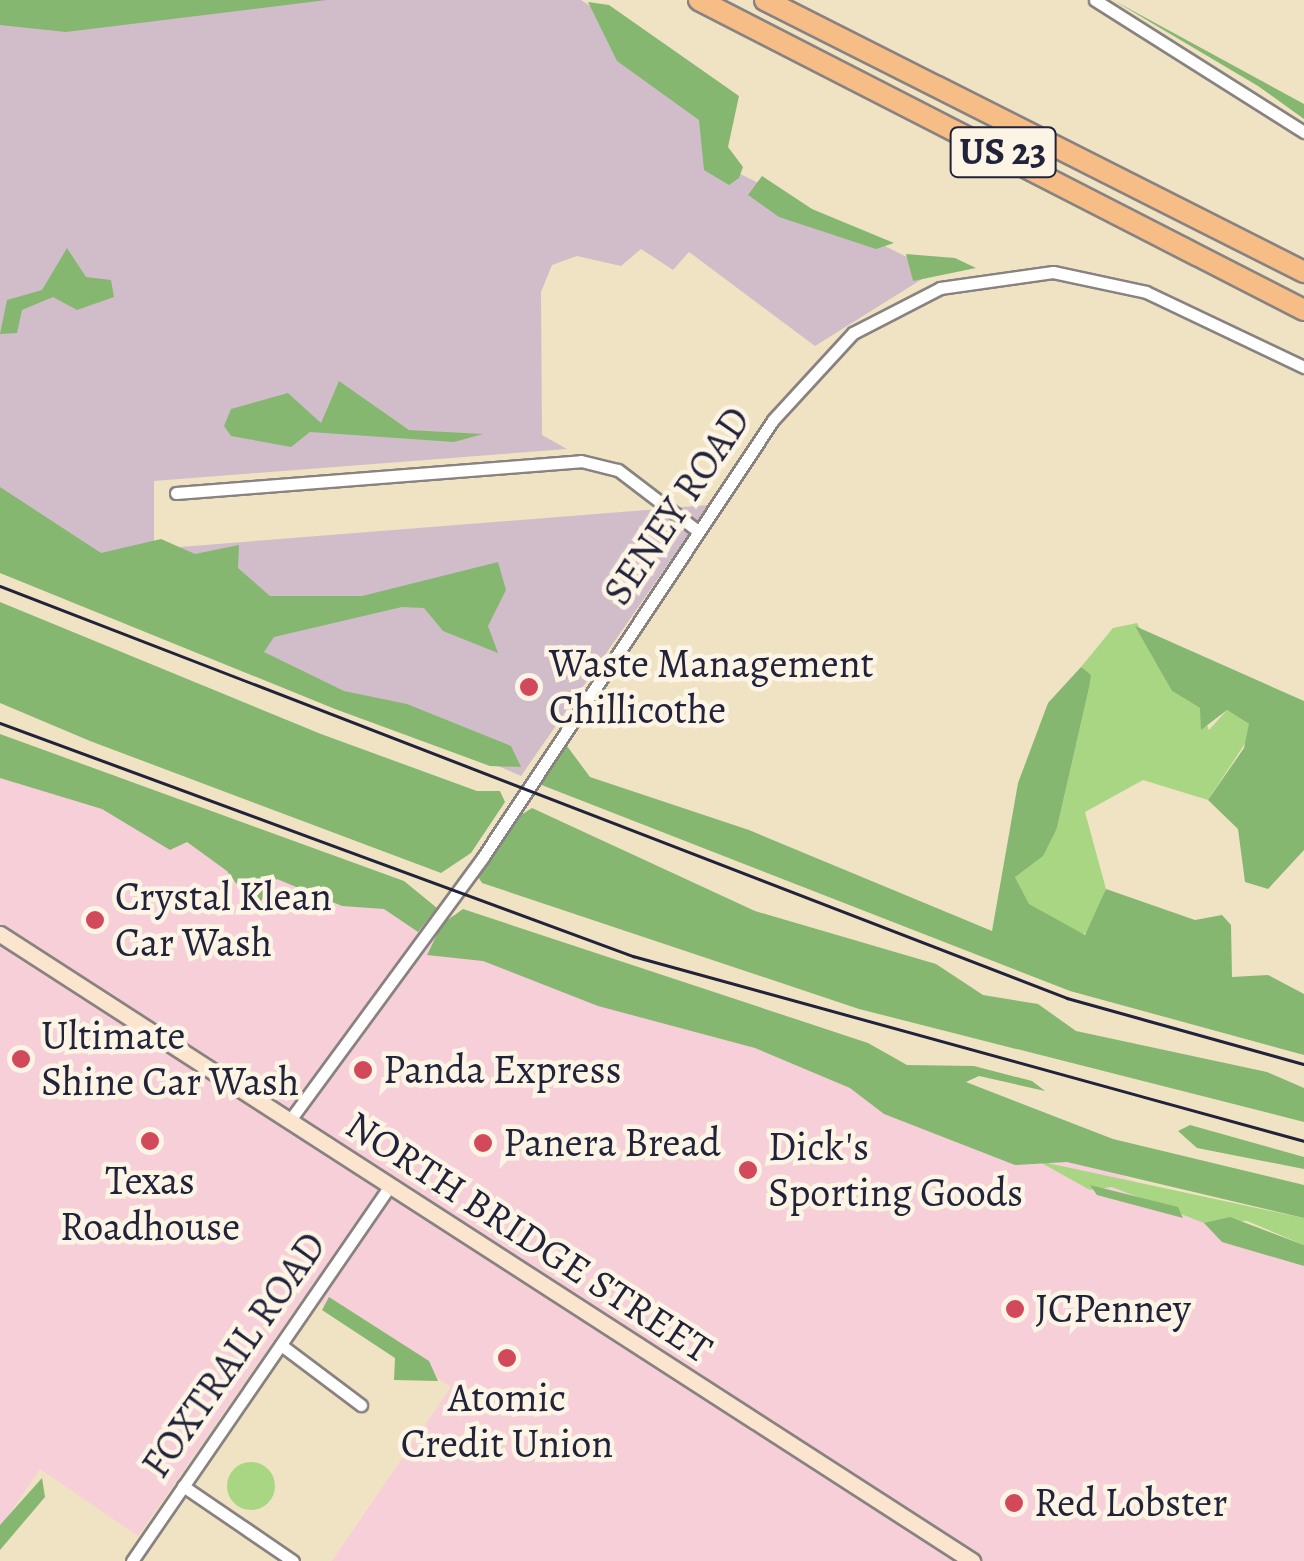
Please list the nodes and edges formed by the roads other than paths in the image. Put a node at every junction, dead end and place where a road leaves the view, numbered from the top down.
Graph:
1 (699, 0) edge
2 (765, 0) edge
3 (1095, 0) edge
4 (1304, 132) edge
5 (1304, 272) edge
6 (1304, 310) edge
7 (1304, 367) edge
8 (176, 493) dead end
9 (698, 531) junction
10 (0, 934) edge
11 (290, 1120) junction
12 (390, 1186) junction
13 (280, 1344) junction
14 (361, 1405) dead end
15 (183, 1486) junction
16 (132, 1561) edge
17 (292, 1561) edge
18 (972, 1561) edge

1 - 6 highway, US 23
2 - 5 highway, US 23
3 - 4 street
7 - 9 street, SENEY ROAD
8 - 9 street
9 - 11 street, SENEY ROAD
10 - 11 main road, NORTH BRIDGE STREET
11 - 12 main road, NORTH BRIDGE STREET
12 - 13 street, FOXTRAIL ROAD
12 - 18 main road, NORTH BRIDGE STREET
13 - 14 street
13 - 15 street, FOXTRAIL ROAD
15 - 16 street, FOXTRAIL ROAD
15 - 17 street

